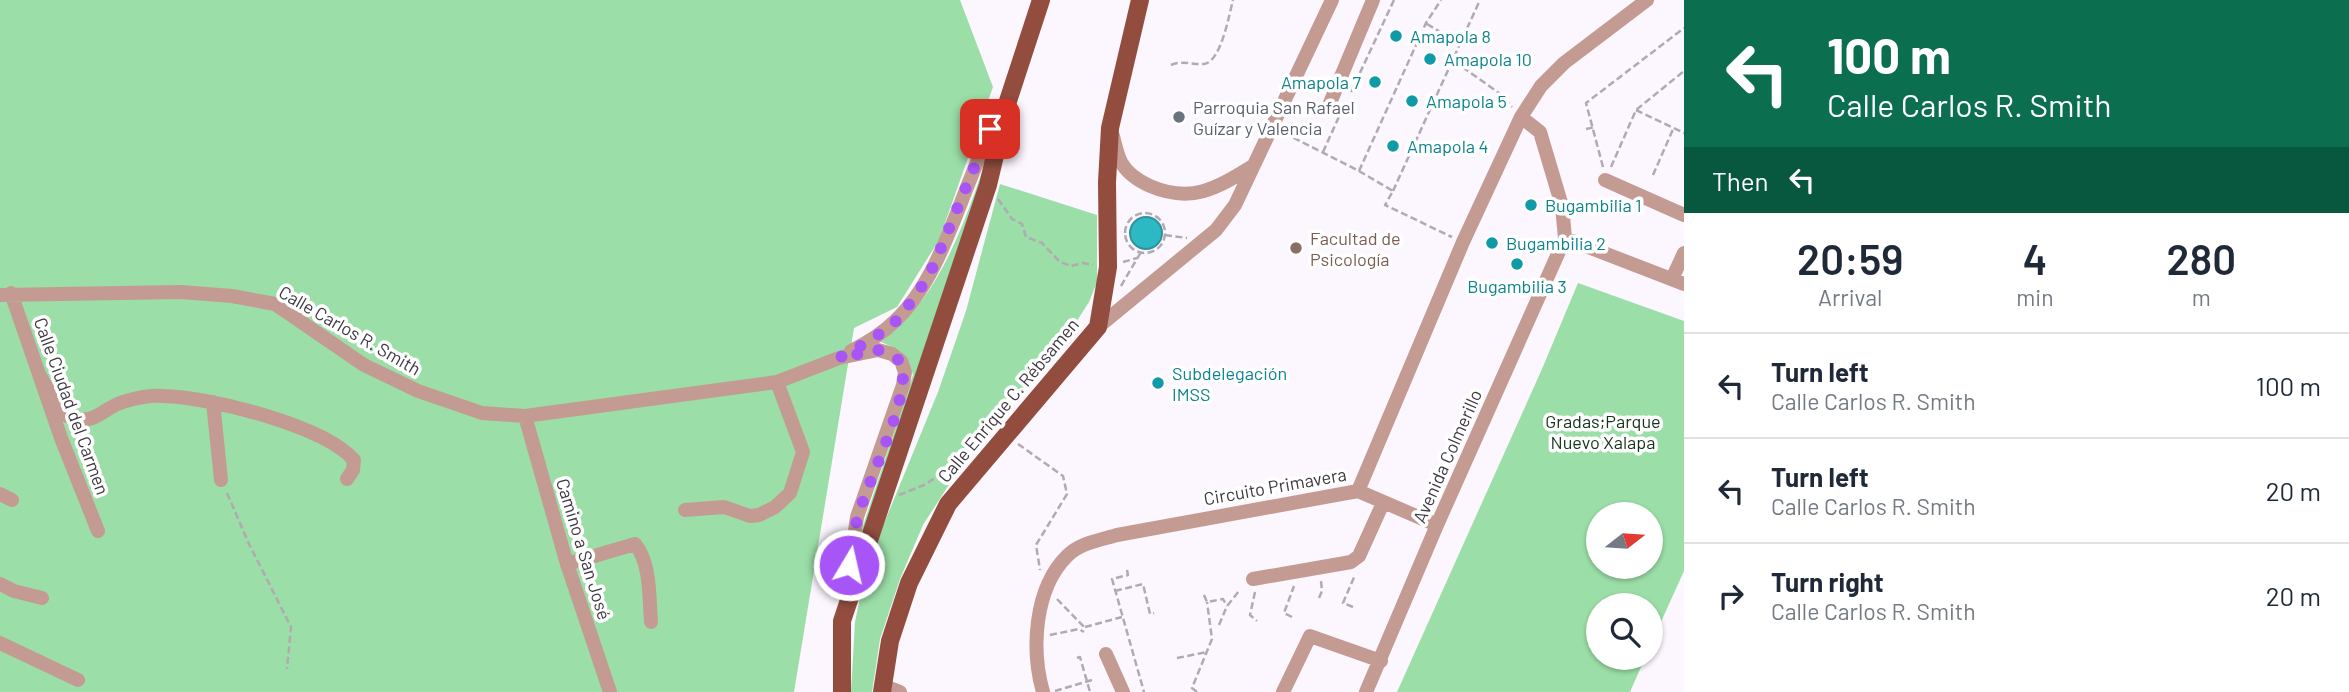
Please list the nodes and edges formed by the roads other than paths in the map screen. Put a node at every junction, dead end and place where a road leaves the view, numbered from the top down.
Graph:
1 (1041, 0) edge
2 (1140, 0) edge
3 (1332, 0) edge
4 (1373, 0) edge
5 (1647, 0) edge
6 (1008, 101) junction
7 (1330, 103) dead end
8 (1521, 117) junction
9 (1110, 128) junction
10 (1253, 166) junction
11 (1605, 180) road end
12 (1684, 215) edge
13 (1565, 238) junction
14 (1684, 253) edge
15 (1678, 281) edge
16 (6, 294) edge
17 (1098, 327) junction
18 (839, 358) junction
19 (40, 376) junction
20 (776, 382) junction
21 (213, 402) junction
22 (525, 416) junction
23 (346, 479) dead end
24 (222, 480) road end
25 (1358, 491) junction
26 (1383, 503) junction
27 (685, 510) dead end
28 (1437, 525) junction
29 (98, 531) dead end
30 (566, 564) junction
31 (1253, 579) road end
32 (0, 584) edge
33 (42, 598) dead end
34 (842, 621) junction
35 (652, 622) dead end
36 (0, 643) edge
37 (1106, 654) dead end
38 (1381, 661) junction
39 (78, 680) dead end
40 (882, 688) edge
41 (610, 692) edge
42 (842, 692) edge
43 (900, 692) edge
44 (1043, 692) edge
45 (1123, 692) edge
46 (1283, 692) edge
47 (1366, 692) edge

1 - 6 main road
2 - 9 main road, Calle Enrique C. Rébsamen
3 - 10 street
4 - 7 street
5 - 8 street, Circuito Primavera
6 - 18 street, Calle Carlos R. Smith
6 - 34 main road
8 - 13 street
8 - 25 street, Circuito Primavera
9 - 10 street
9 - 17 main road, Calle Enrique C. Rébsamen
10 - 17 street
11 - 12 street
13 - 15 street
13 - 28 street, Avenida Colmerillo
14 - 15 street
16 - 19 street, Calle Ciudad del Carmen
16 - 22 street, Calle Carlos R. Smith
17 - 40 main road, Calle Enrique C. Rébsamen
18 - 20 street, Calle Carlos R. Smith
18 - 34 street, Calle Carlos R. Smith
19 - 21 street
19 - 29 street, Calle Ciudad del Carmen
20 - 22 street, Calle Carlos R. Smith
20 - 27 street
21 - 23 street
21 - 24 street
22 - 30 street, Camino a San José
25 - 26 street
25 - 44 street, Circuito Primavera
26 - 28 street
26 - 31 street
28 - 38 street, Avenida Colmerillo
30 - 35 street
30 - 41 street, Camino a San José
32 - 33 street
34 - 42 main road
36 - 39 street
37 - 45 street
38 - 46 street
38 - 47 street, Avenida Colmerillo
40 - 43 street

